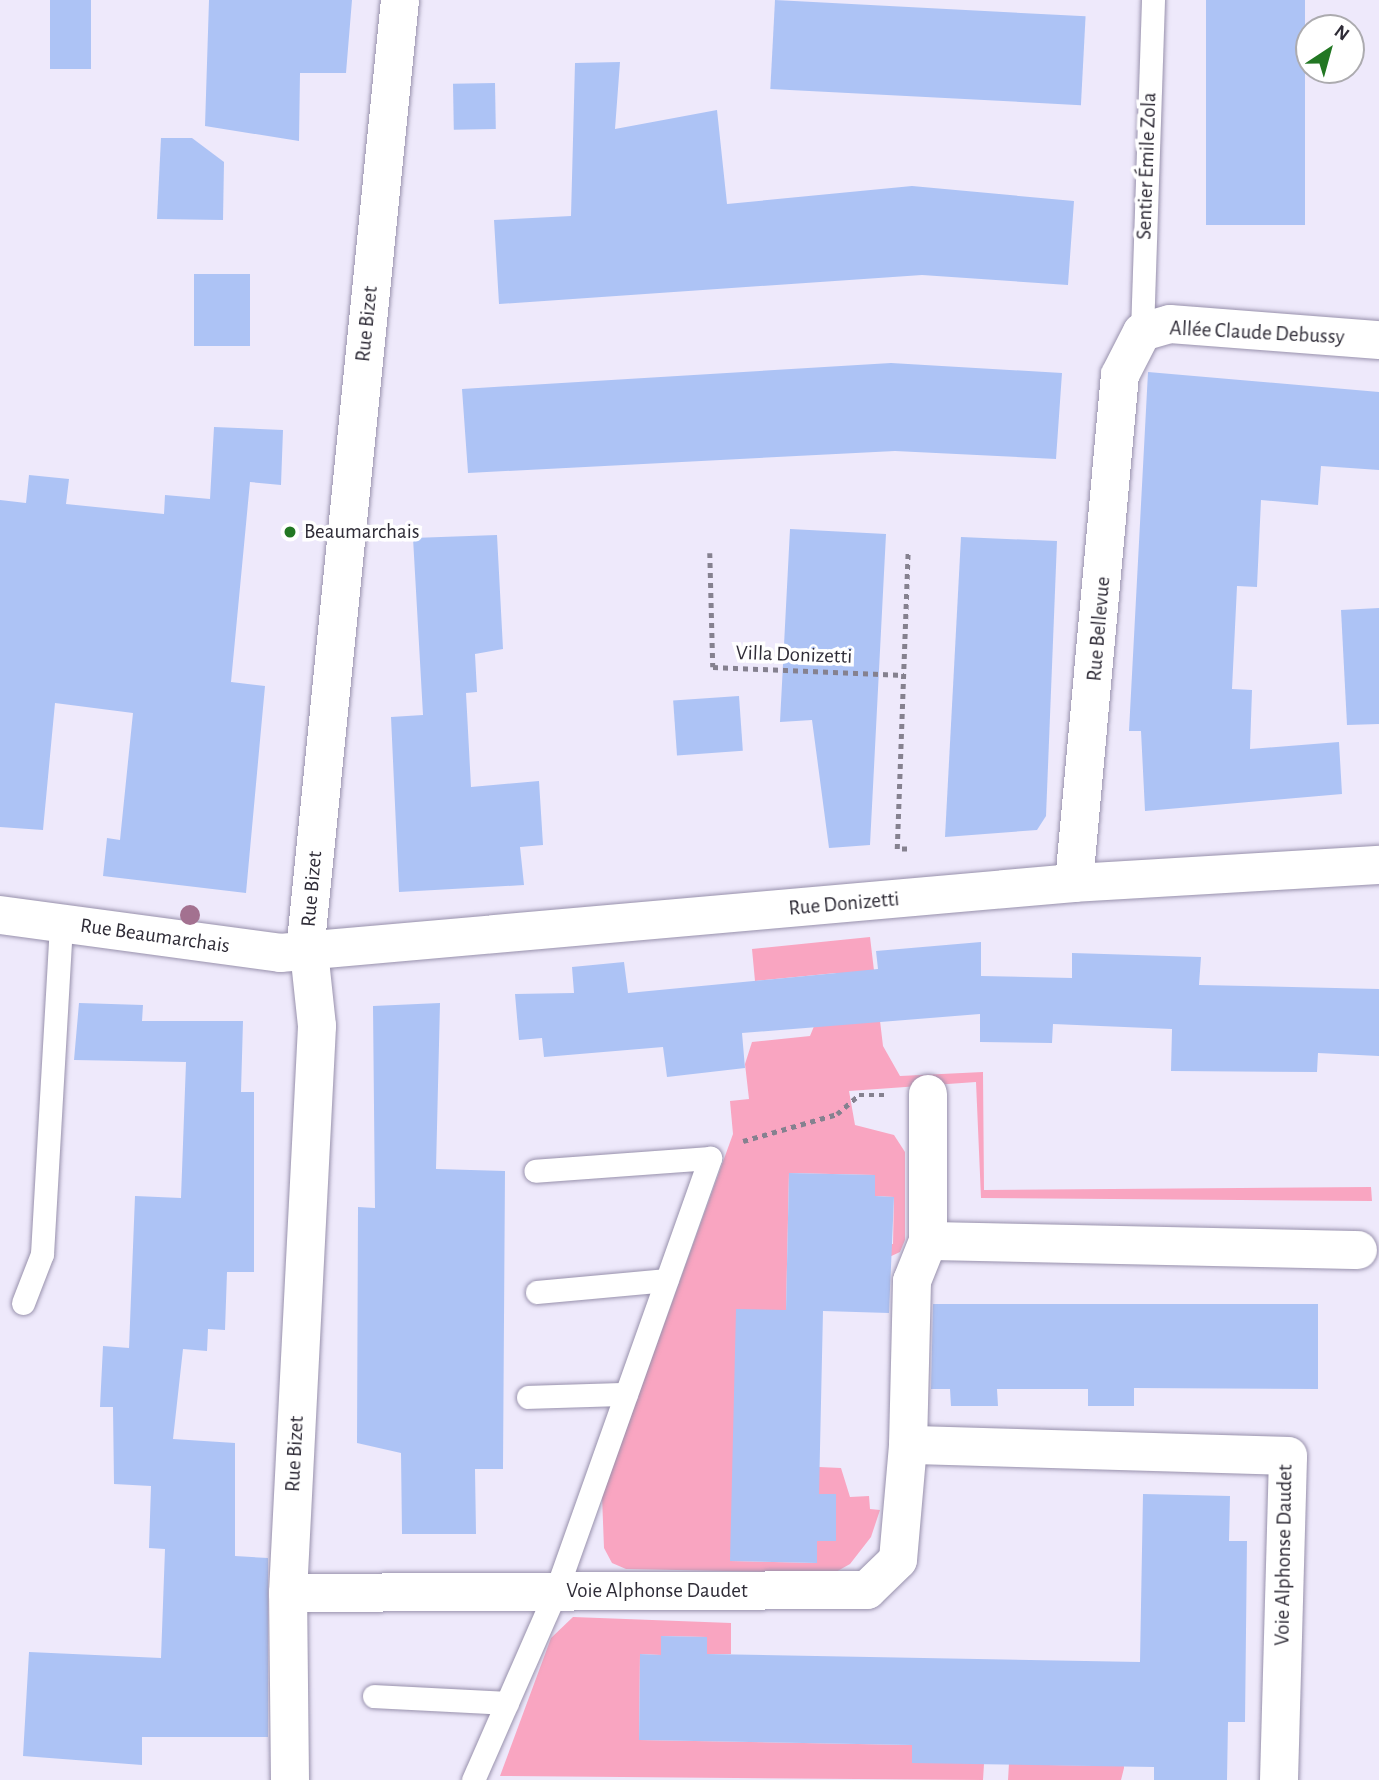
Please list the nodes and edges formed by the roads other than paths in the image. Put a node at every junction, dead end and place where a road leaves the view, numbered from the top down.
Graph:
1 (400, 0) edge
2 (1153, 0) edge
3 (1142, 332) junction
4 (1379, 340) edge
5 (1120, 375) joint
6 (1379, 865) edge
7 (1074, 883) junction
8 (0, 915) edge
9 (61, 923) junction
10 (310, 952) junction
11 (928, 1094) road end
12 (535, 1171) dead end
13 (928, 1241) junction
14 (1358, 1250) dead end
15 (666, 1280) junction
16 (537, 1292) dead end
17 (23, 1303) dead end
18 (626, 1394) junction
19 (528, 1397) dead end
20 (908, 1445) junction
21 (556, 1591) junction
22 (288, 1593) junction
23 (374, 1696) dead end
24 (507, 1703) junction
25 (290, 1780) edge
26 (473, 1780) edge
27 (1279, 1780) edge

1 - 10 street, Rue Bizet
2 - 3 lane, Sentier Émile Zola
3 - 4 street, Allée Claude Debussy
3 - 5 street, Allée Claude Debussy
5 - 7 street, Rue Bellevue
6 - 7 street, Rue Donizetti
7 - 10 street, Rue Donizetti
8 - 9 street, Rue Beaumarchais
9 - 10 street, Rue Beaumarchais
9 - 17 lane
10 - 22 street, Rue Bizet
11 - 13 street, Voie Alphonse Daudet
12 - 15 lane
13 - 14 street
13 - 20 street, Voie Alphonse Daudet
15 - 16 lane
15 - 18 lane
18 - 19 lane
18 - 21 lane
20 - 21 street, Voie Alphonse Daudet
20 - 27 street, Voie Alphonse Daudet
21 - 22 street, Voie Alphonse Daudet
21 - 24 lane
22 - 25 street, Rue Bizet
23 - 24 lane
24 - 26 lane

